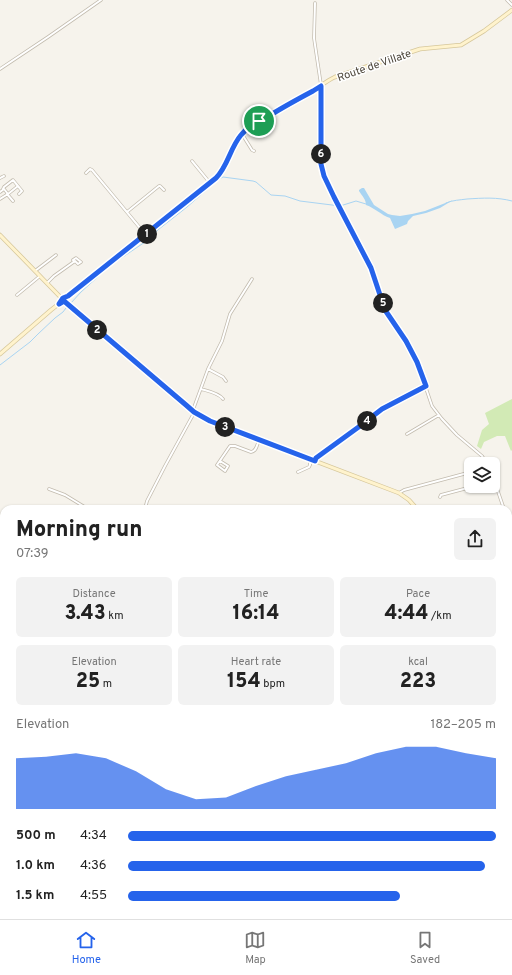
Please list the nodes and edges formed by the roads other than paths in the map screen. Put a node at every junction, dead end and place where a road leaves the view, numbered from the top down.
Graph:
1 (101, 0) edge
2 (507, 0) edge
3 (315, 2) dead end
4 (512, 5) edge
5 (512, 10) edge
6 (0, 69) edge
7 (321, 86) junction
8 (242, 134) junction
9 (254, 151) dead end
10 (192, 161) dead end
11 (86, 173) dead end
12 (4, 176) dead end
13 (0, 178) edge
14 (210, 183) junction
15 (18, 186) junction
16 (3, 189) junction
17 (164, 190) dead end
18 (0, 192) edge
19 (7, 194) junction
20 (19, 194) dead end
21 (0, 200) edge
22 (13, 201) dead end
23 (126, 212) junction
24 (0, 235) edge
25 (146, 235) junction
26 (56, 256) dead end
27 (74, 262) dead end
28 (35, 271) junction
29 (40, 276) junction
30 (252, 279) dead end
31 (47, 283) junction
32 (17, 296) dead end
33 (63, 300) junction
34 (0, 354) edge
35 (208, 369) junction
36 (226, 381) dead end
37 (426, 386) junction
38 (201, 389) junction
39 (223, 399) dead end
40 (194, 412) junction
41 (438, 415) junction
42 (407, 434) dead end
43 (258, 440) junction
44 (483, 457) edge
45 (310, 459) junction
46 (220, 461) junction
47 (315, 461) junction
48 (298, 472) dead end
49 (464, 474) edge
50 (49, 488) dead end
51 (464, 489) edge
52 (399, 493) junction
53 (498, 493) edge
54 (440, 497) dead end
55 (81, 505) edge
56 (146, 505) edge
57 (413, 505) edge
58 (503, 505) edge

1 - 6 street
2 - 4 street
3 - 7 street
5 - 7 street, Route de Villate
7 - 8 street, Route de Villate
7 - 37 street
8 - 9 street
8 - 14 street, Route de Villate
10 - 14 street
11 - 23 street
12 - 13 street
14 - 25 street, Route de Villate
15 - 16 street
15 - 19 street
15 - 20 street
16 - 18 street
16 - 19 street
17 - 23 street
19 - 21 street
19 - 22 street
23 - 25 street
24 - 28 street
25 - 33 street, Route de Villate
26 - 28 street
27 - 31 street
28 - 29 street
29 - 31 street
29 - 32 street
30 - 35 street
31 - 33 street
33 - 34 street
33 - 40 street
35 - 36 street
35 - 38 street
37 - 41 street
37 - 47 street
38 - 39 street
38 - 40 street
40 - 43 street
40 - 56 street
41 - 42 street
41 - 44 street
43 - 45 street
43 - 46 street
45 - 47 street
45 - 48 street
46 - 46 street
47 - 52 street
49 - 52 street
50 - 55 street
51 - 54 street
52 - 57 street
53 - 58 street

